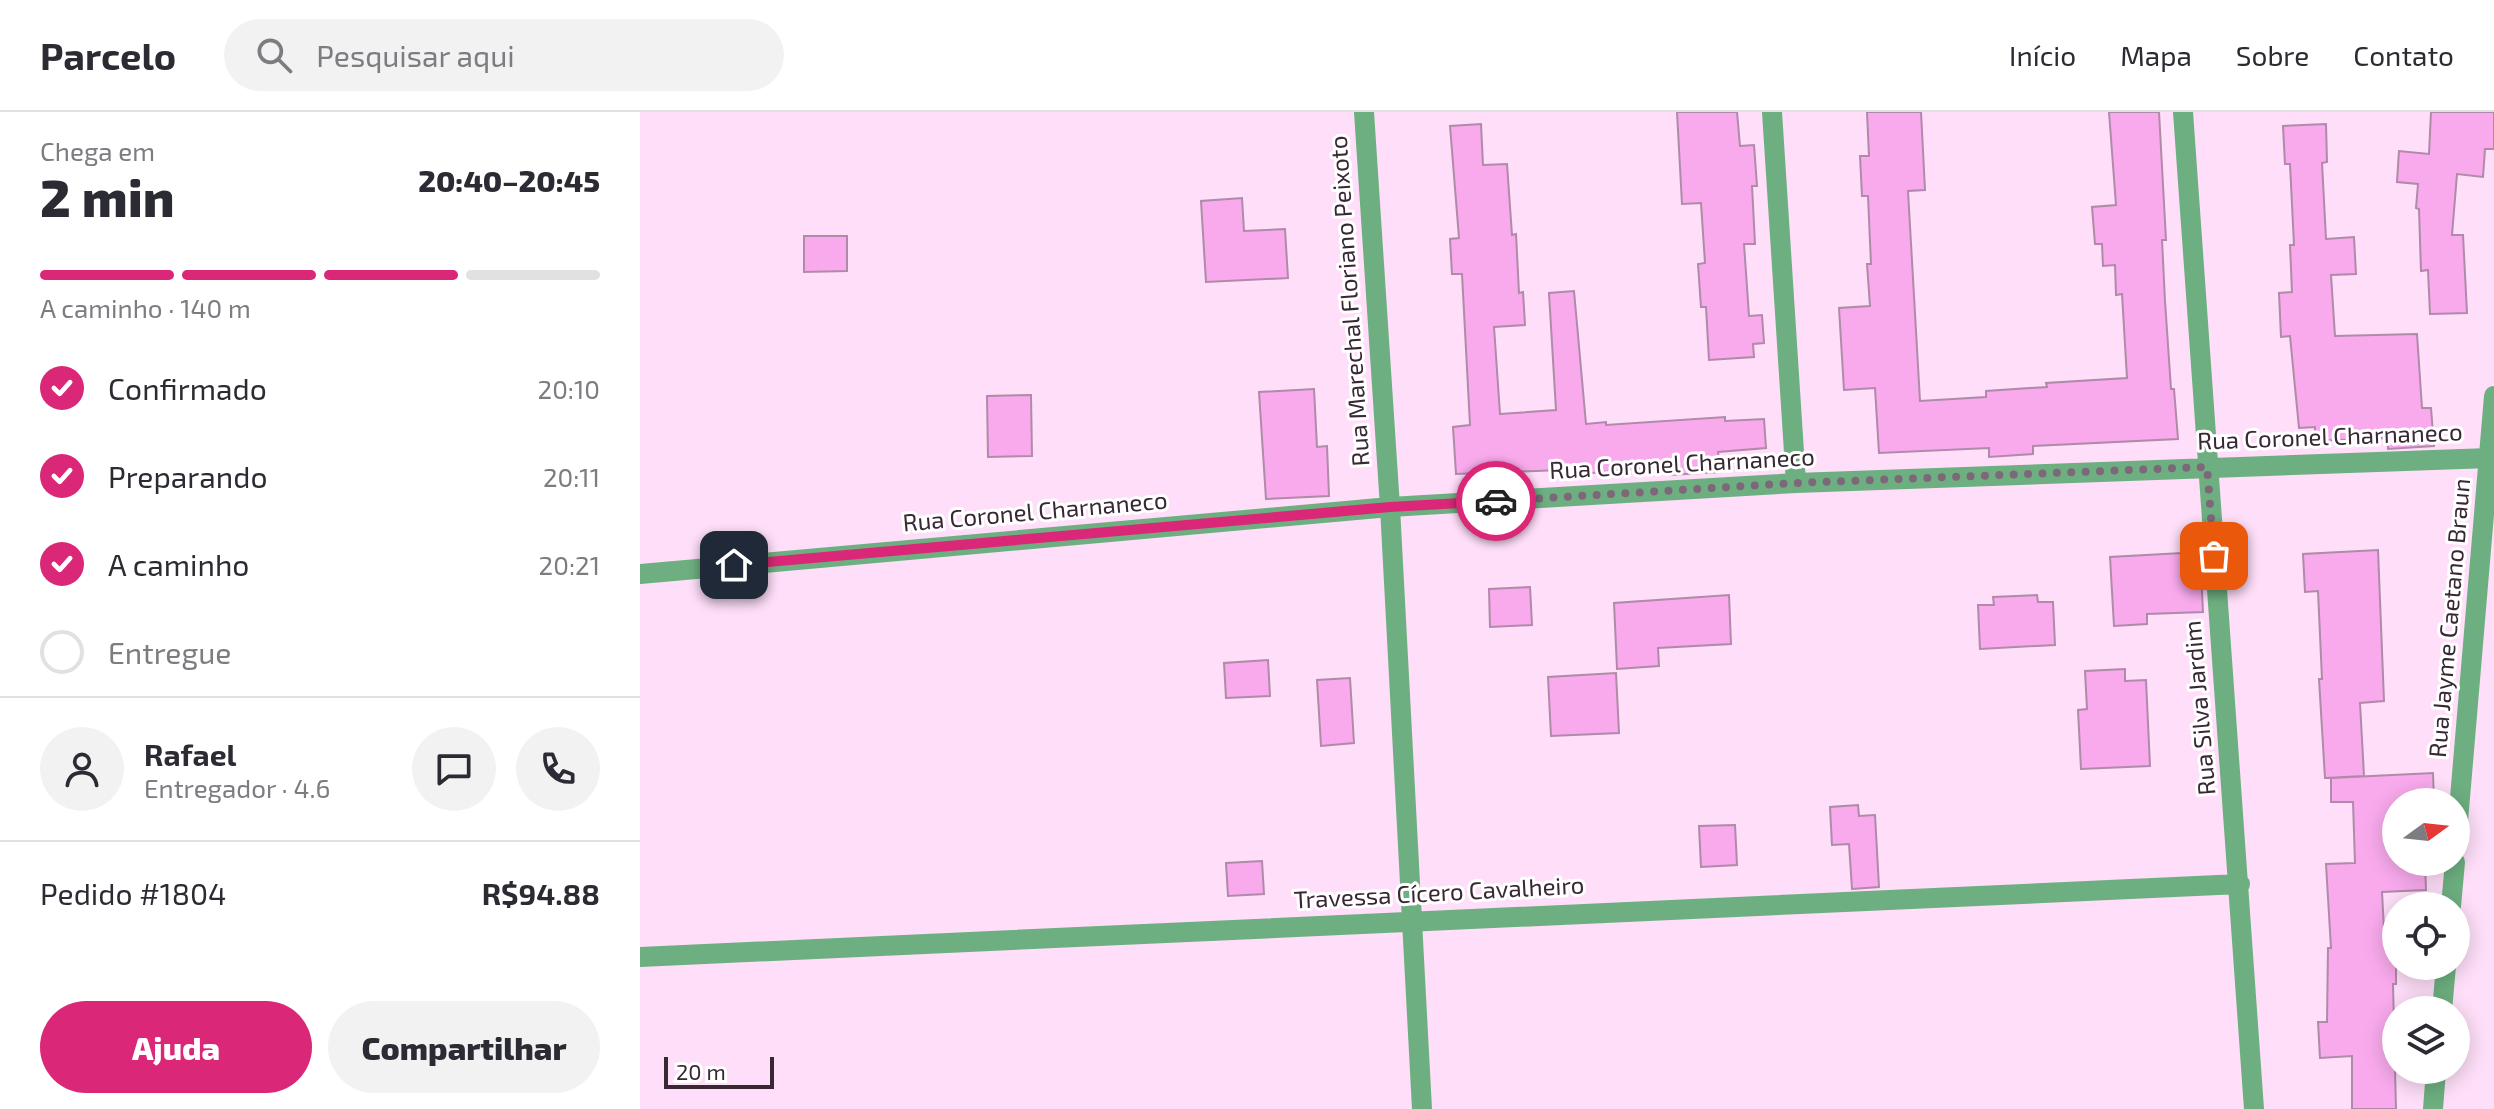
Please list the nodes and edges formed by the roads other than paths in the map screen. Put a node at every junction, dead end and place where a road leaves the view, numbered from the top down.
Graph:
1 (1364, 112) edge
2 (1772, 112) edge
3 (2183, 112) edge
4 (2494, 396) edge
5 (2490, 458) junction
6 (2207, 467) junction
7 (1796, 483) junction
8 (1390, 507) junction
9 (640, 574) edge
10 (2461, 788) edge
11 (2240, 884) junction
12 (1411, 920) junction
13 (640, 957) edge
14 (2435, 1084) edge
15 (1422, 1109) edge
16 (2254, 1109) edge
17 (2433, 1109) edge

1 - 8 street, Rua Marechal Floriano Peixoto
2 - 7 street
3 - 6 street, Rua Silva Jardim
4 - 5 street, Rua Jayme Caetano Braun
5 - 6 street, Rua Coronel Charnaneco
5 - 10 street, Rua Jayme Caetano Braun
6 - 7 street, Rua Coronel Charnaneco
6 - 11 street, Rua Silva Jardim
7 - 8 street, Rua Coronel Charnaneco
8 - 9 street, Rua Coronel Charnaneco
8 - 12 street, Rua Marechal Floriano Peixoto
11 - 12 street, Travessa Cícero Cavalheiro
11 - 16 street, Rua Silva Jardim
12 - 13 street, Travessa Cícero Cavalheiro
12 - 15 street, Rua Marechal Floriano Peixoto
14 - 17 street

